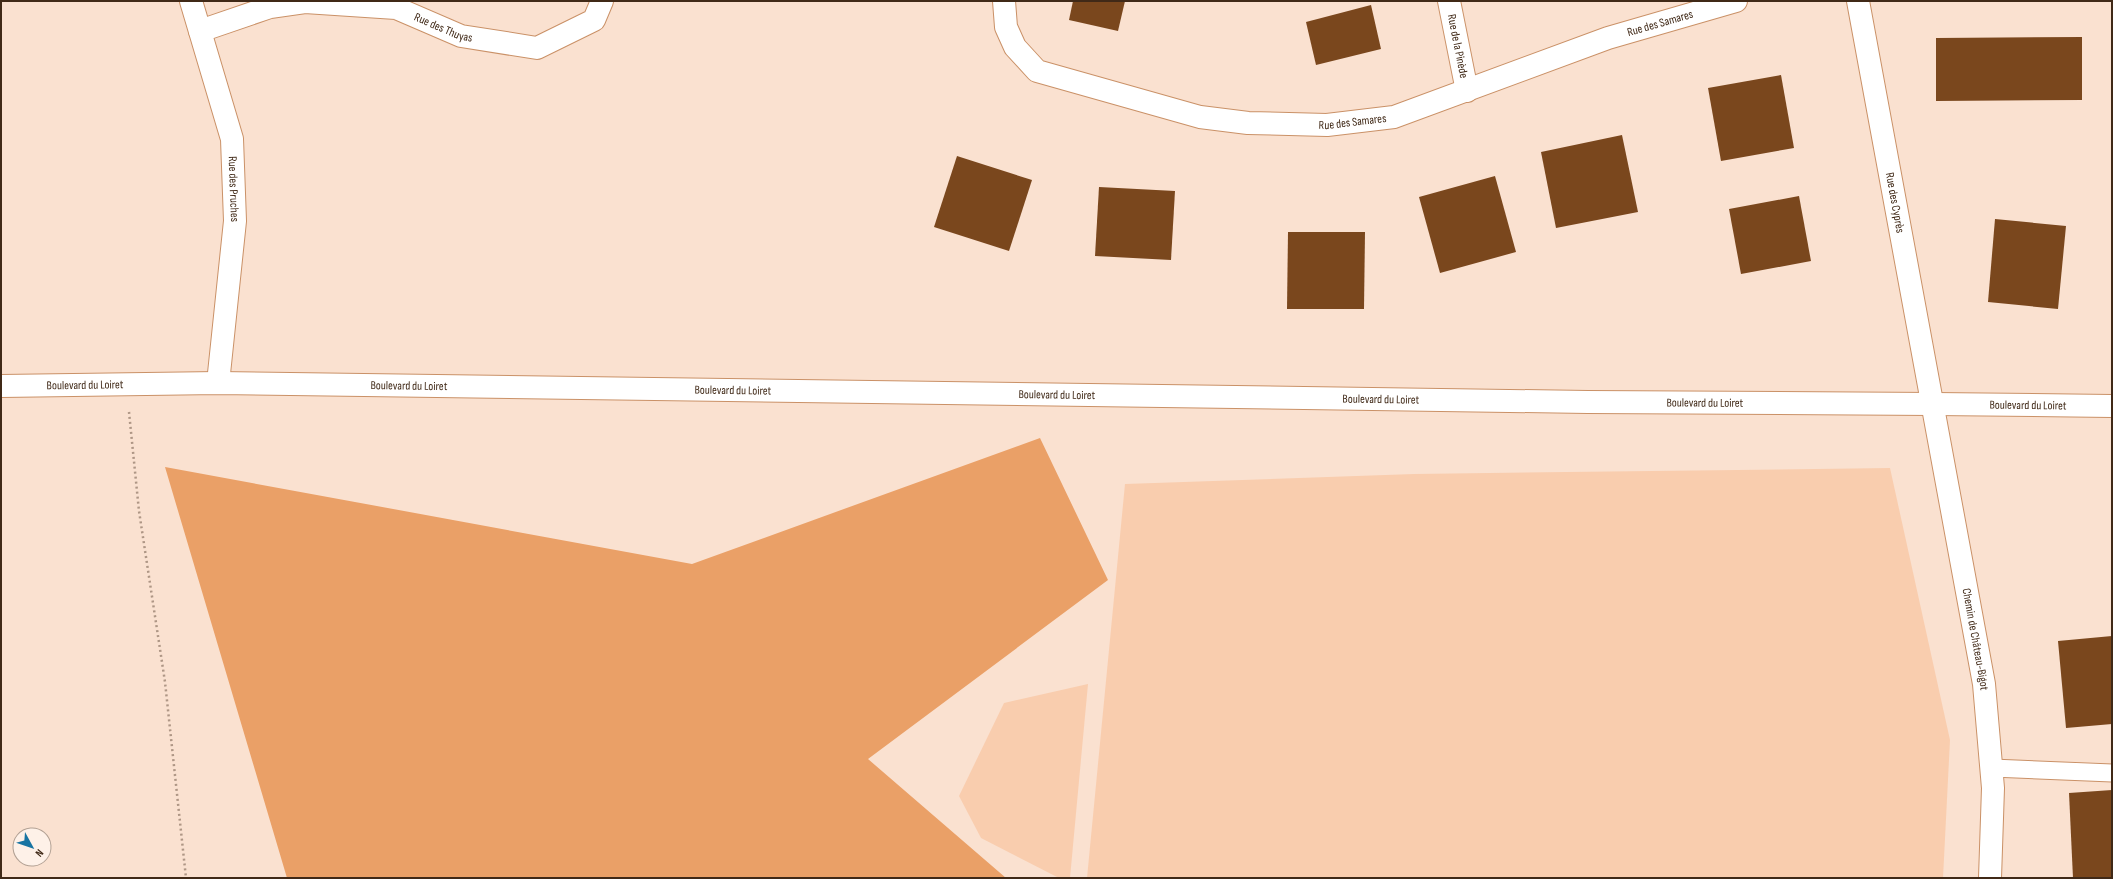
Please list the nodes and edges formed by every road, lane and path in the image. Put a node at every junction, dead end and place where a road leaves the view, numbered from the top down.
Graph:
1 (191, 1) edge
2 (602, 1) edge
3 (1004, 1) edge
4 (1449, 1) edge
5 (1736, 1) edge
6 (1858, 1) edge
7 (200, 31) junction
8 (1467, 91) junction
9 (218, 383) junction
10 (126, 385) junction
11 (1, 386) edge
12 (1934, 404) junction
13 (2112, 406) edge
14 (1992, 768) junction
15 (2112, 773) edge
16 (186, 878) edge
17 (1990, 878) edge

1 - 7 street, Rue des Pruches
2 - 7 street, Rue des Thuyas
3 - 8 street, Rue des Samares
4 - 8 street, Rue de la Pinède
5 - 8 street, Rue des Samares
6 - 12 street, Rue des Cyprès
7 - 9 street, Rue des Pruches
9 - 10 street, Boulevard du Loiret
9 - 12 street, Boulevard du Loiret
10 - 11 street, Boulevard du Loiret
10 - 16 path
12 - 13 street, Boulevard du Loiret
12 - 14 street, Chemin de Château-Bigot
14 - 15 lane
14 - 17 street, Chemin de Château-Bigot

